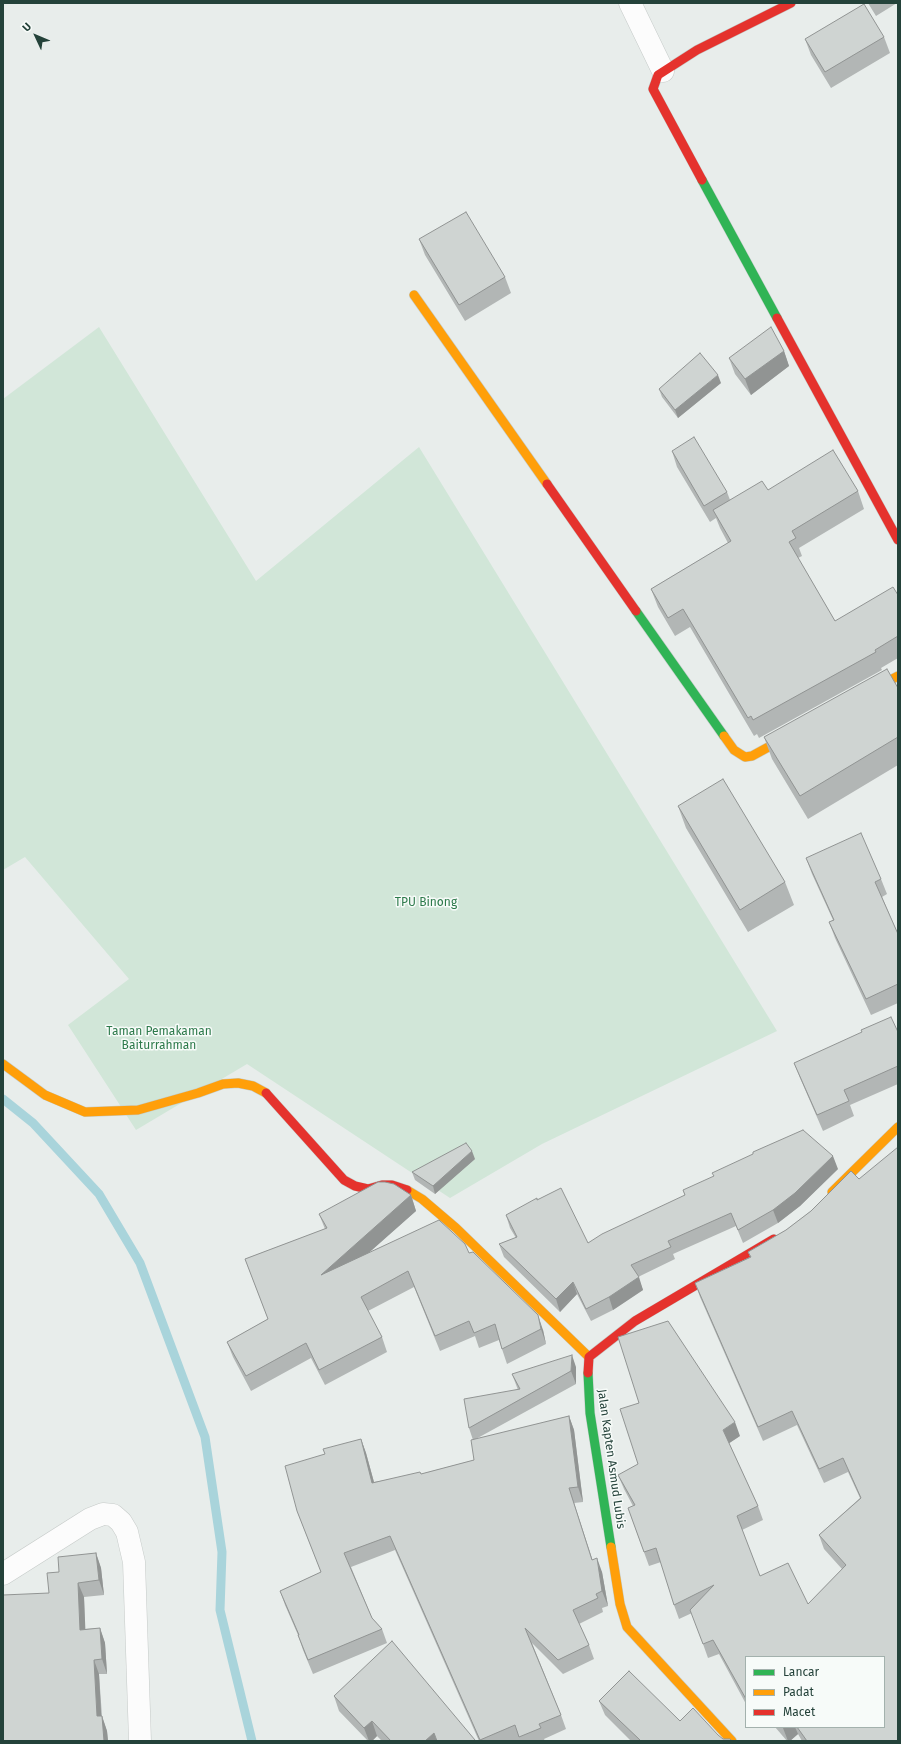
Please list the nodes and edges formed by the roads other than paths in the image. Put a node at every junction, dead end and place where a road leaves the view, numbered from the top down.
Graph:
1 (630, 3) edge
2 (791, 3) edge
3 (663, 71) junction
4 (414, 295) dead end
5 (898, 540) edge
6 (898, 676) edge
7 (857, 698) edge
8 (803, 728) edge
9 (3, 1064) edge
10 (898, 1127) edge
11 (825, 1199) edge
12 (785, 1233) edge
13 (589, 1357) junction
14 (3, 1574) edge
15 (140, 1741) edge
16 (732, 1741) edge

1 - 3 street
2 - 3 street
3 - 5 street
4 - 8 street
6 - 7 street
9 - 13 street
10 - 11 street
12 - 13 street
13 - 16 street, Jalan Kapten Asmud Lubis
14 - 15 street

